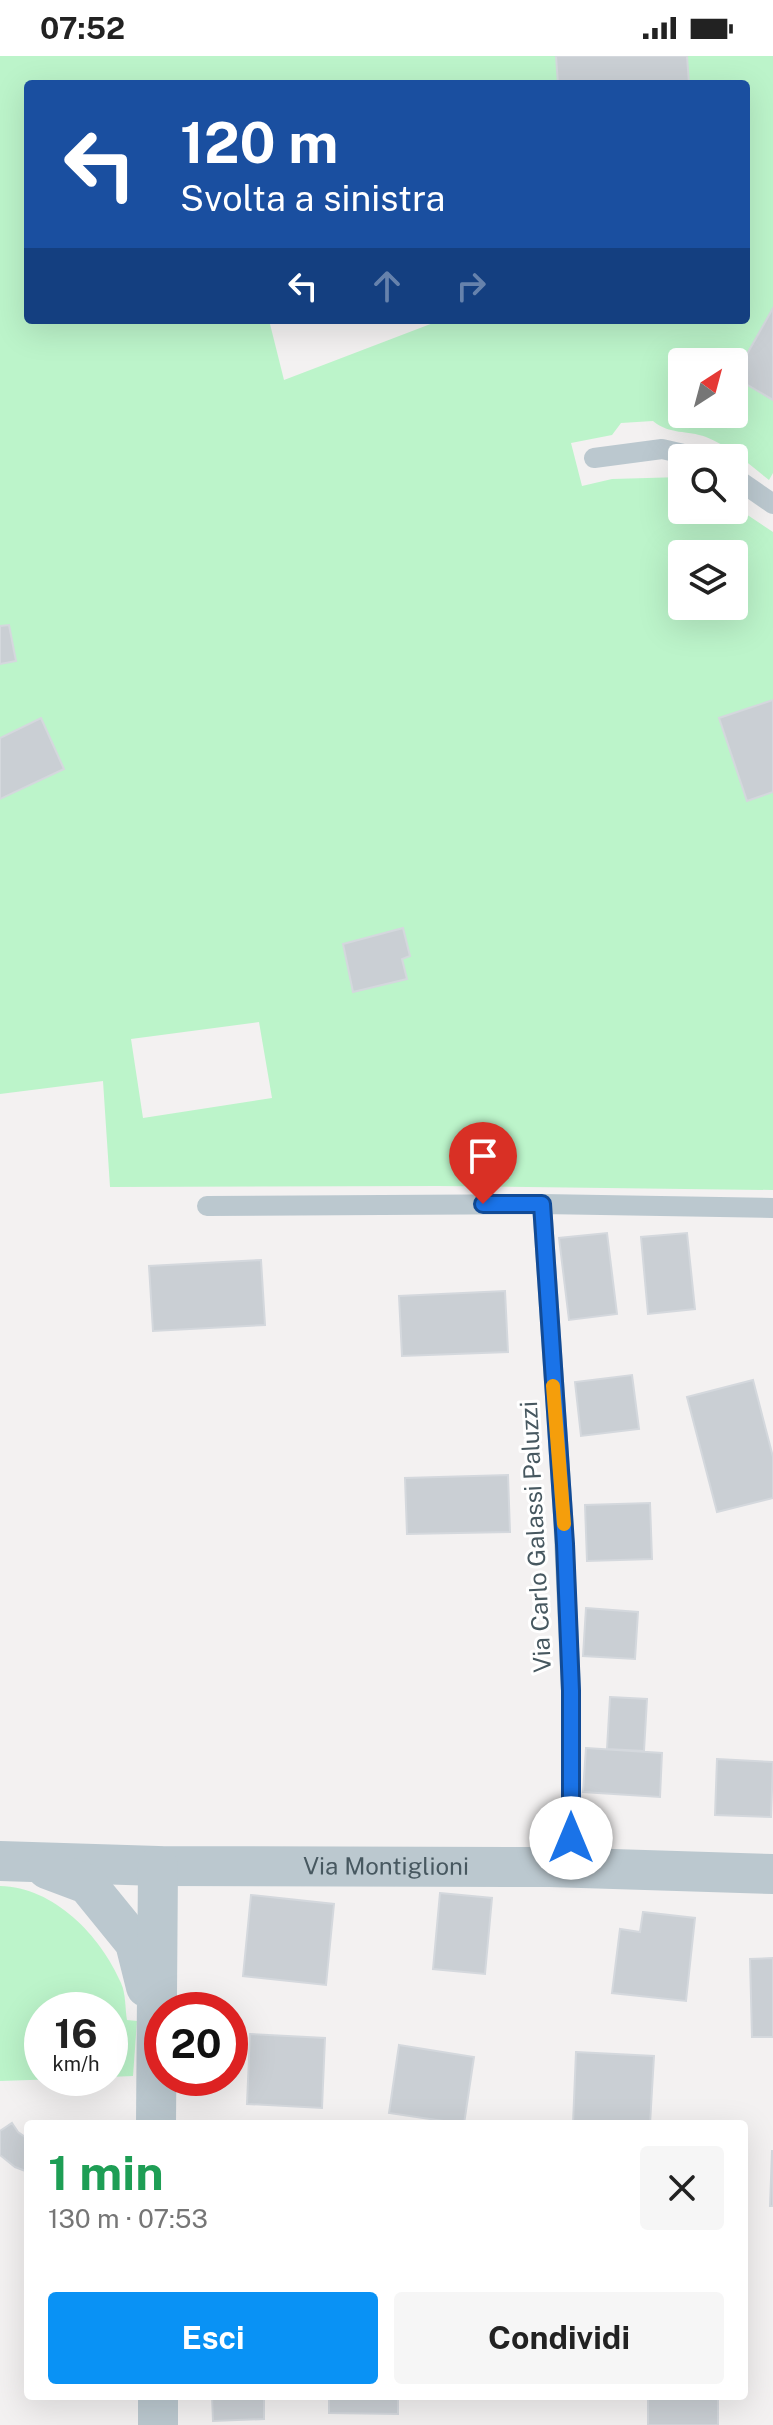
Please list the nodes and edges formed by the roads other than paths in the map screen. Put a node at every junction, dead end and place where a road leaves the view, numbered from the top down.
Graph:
1 (668, 450) edge
2 (594, 458) dead end
3 (748, 487) edge
4 (773, 504) edge
5 (542, 1204) junction
6 (207, 1206) dead end
7 (773, 1208) edge
8 (16, 1862) edge
9 (158, 1866) junction
10 (571, 1867) junction
11 (773, 1874) edge
12 (147, 1992) edge
13 (156, 1992) edge
14 (156, 2096) edge
15 (156, 2120) edge
16 (158, 2400) edge
17 (158, 2425) edge

1 - 2 lane
3 - 4 lane
5 - 6 lane
5 - 7 lane
5 - 10 lane, Via Carlo Galassi Paluzzi
8 - 9 street, Via Montiglioni
8 - 12 street
9 - 10 street, Via Montiglioni
9 - 13 street
10 - 11 street, Via Montiglioni
14 - 15 street
16 - 17 street

